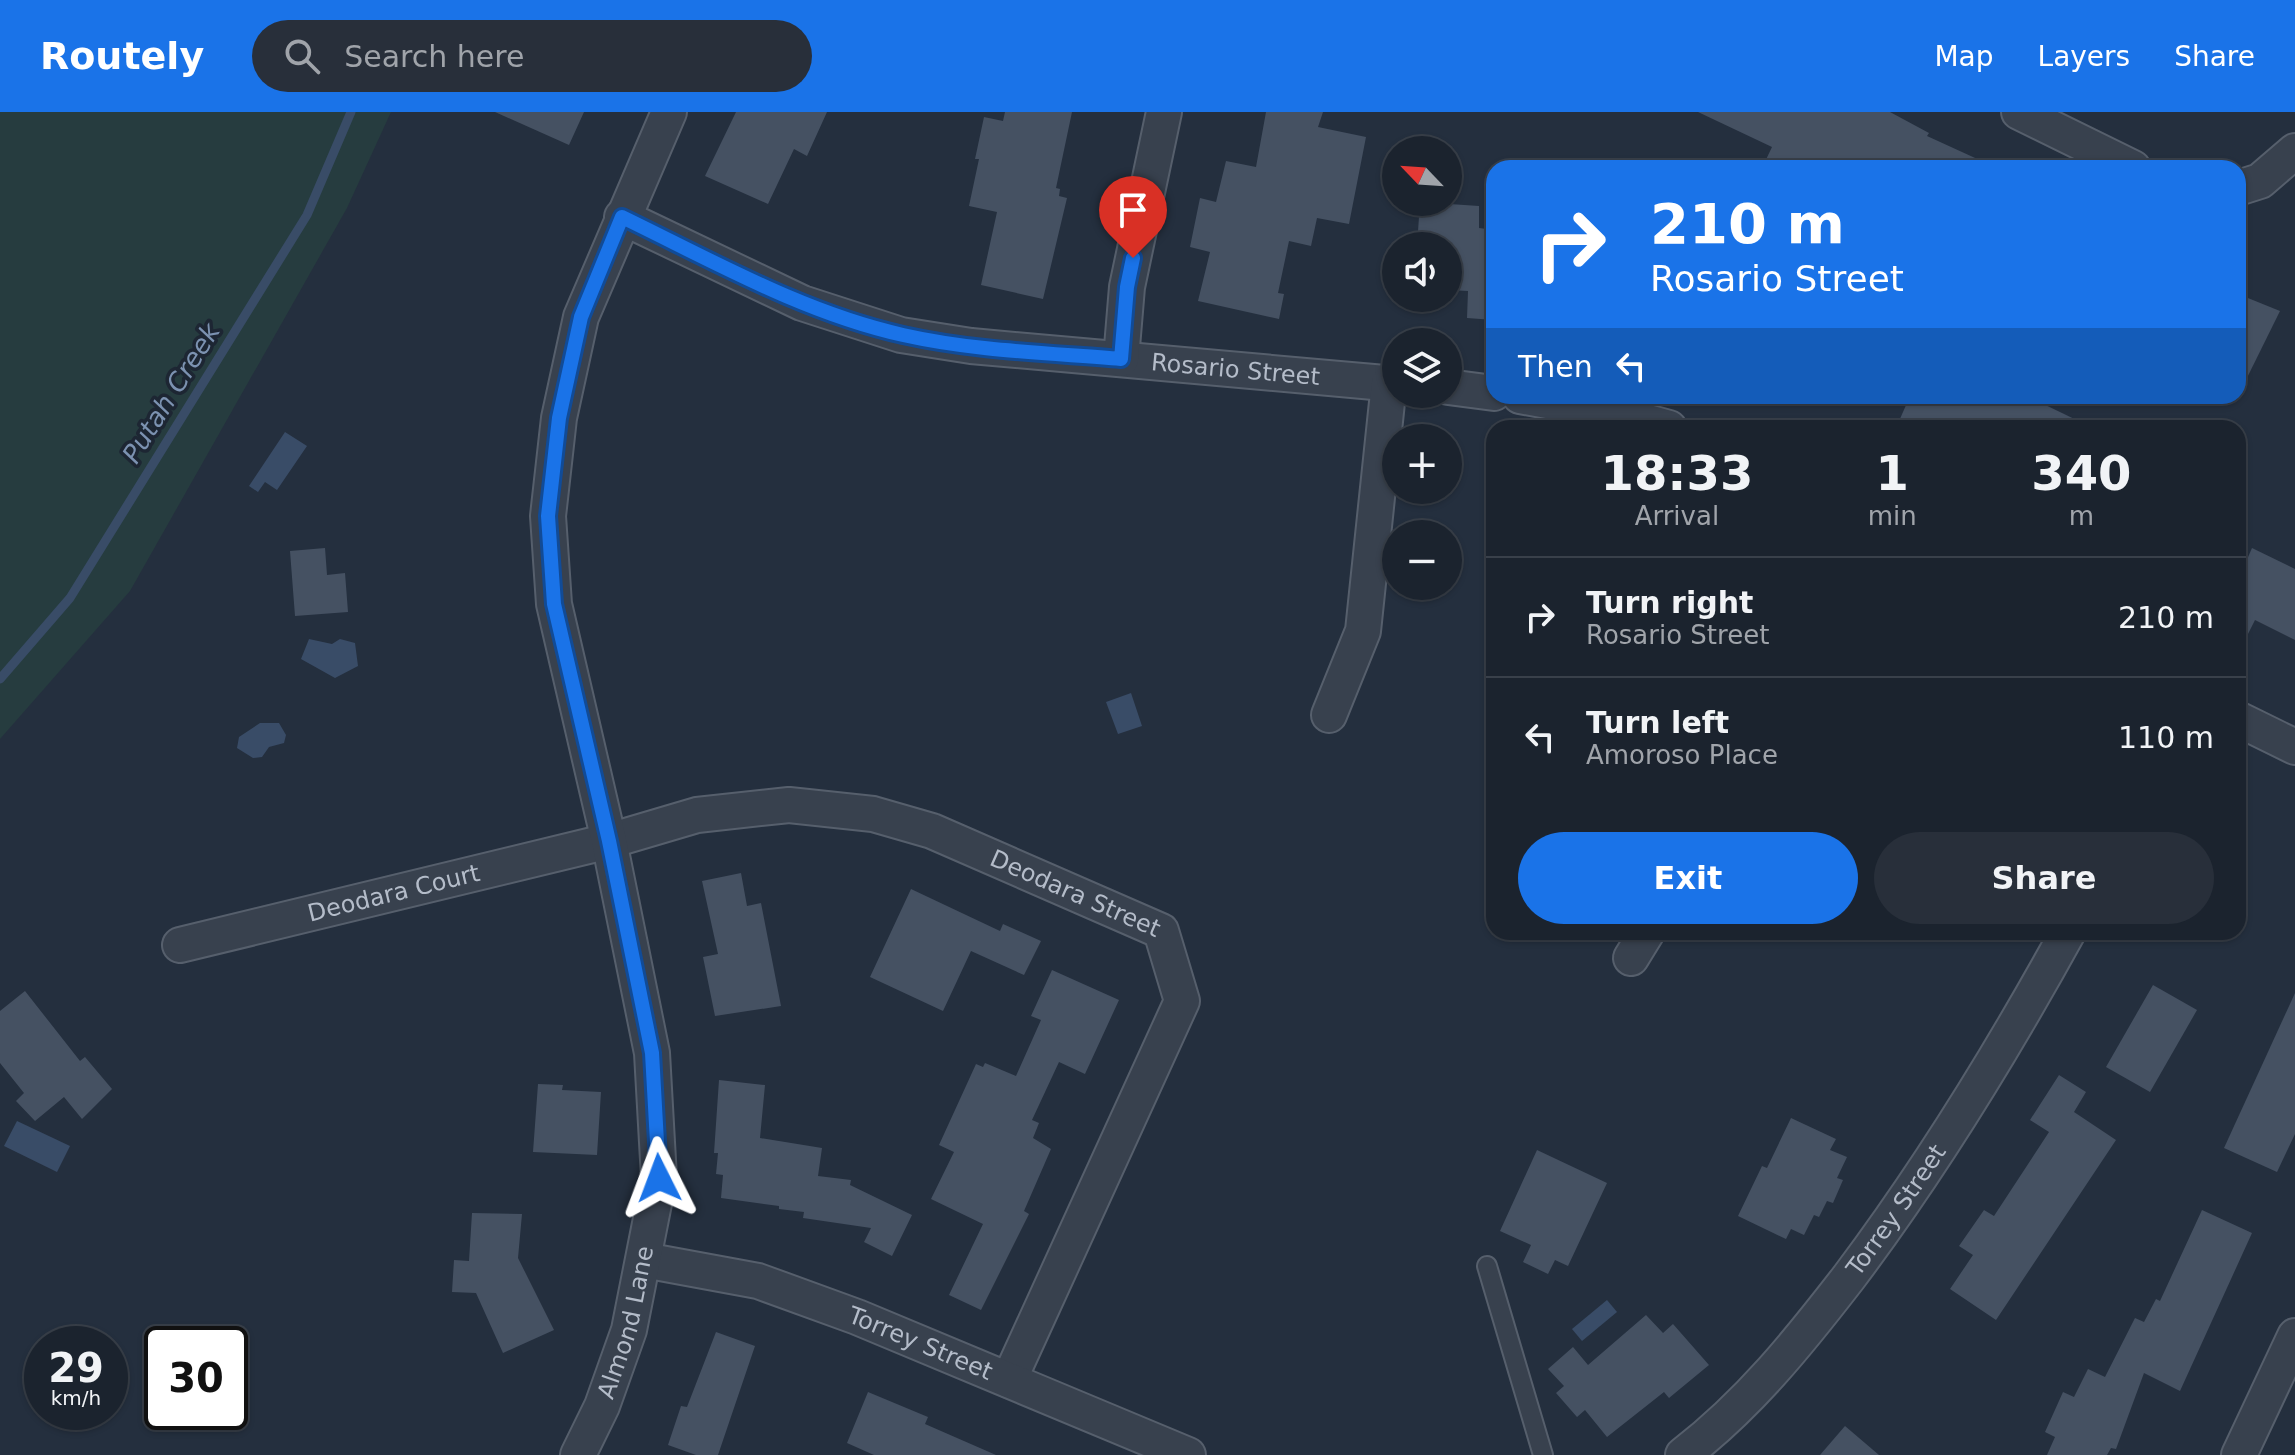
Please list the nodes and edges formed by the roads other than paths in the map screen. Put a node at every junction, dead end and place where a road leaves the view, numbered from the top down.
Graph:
1 (669, 112) edge
2 (1164, 112) edge
3 (2019, 112) edge
4 (2295, 151) edge
5 (2117, 160) edge
6 (2246, 185) edge
7 (622, 217) junction
8 (1121, 359) junction
9 (1382, 382) edge
10 (1462, 389) edge
11 (1486, 392) edge
12 (1564, 404) edge
13 (1390, 408) edge
14 (1640, 420) edge
15 (1329, 715) dead end
16 (2246, 723) edge
17 (2295, 747) edge
18 (609, 841) junction
19 (2064, 940) edge
20 (180, 945) dead end
21 (644, 1260) junction
22 (1487, 1266) dead end
23 (2291, 1355) edge
24 (1009, 1380) junction
25 (578, 1455) edge
26 (1188, 1455) edge
27 (1543, 1455) edge
28 (1683, 1455) edge
29 (2239, 1455) edge

1 - 7 street, Almond Lane
2 - 8 street
3 - 5 street
4 - 6 street
7 - 8 street, Rosario Street
7 - 18 street, Almond Lane
8 - 9 street, Rosario Street
10 - 11 street
12 - 14 street
13 - 15 street
16 - 17 street
18 - 20 street, Deodara Court
18 - 21 street, Almond Lane
18 - 24 street, Deodara Street
19 - 28 street, Torrey Street
21 - 24 street, Torrey Street
21 - 25 street, Almond Lane
22 - 27 lane
23 - 29 street
24 - 26 street, Torrey Street

